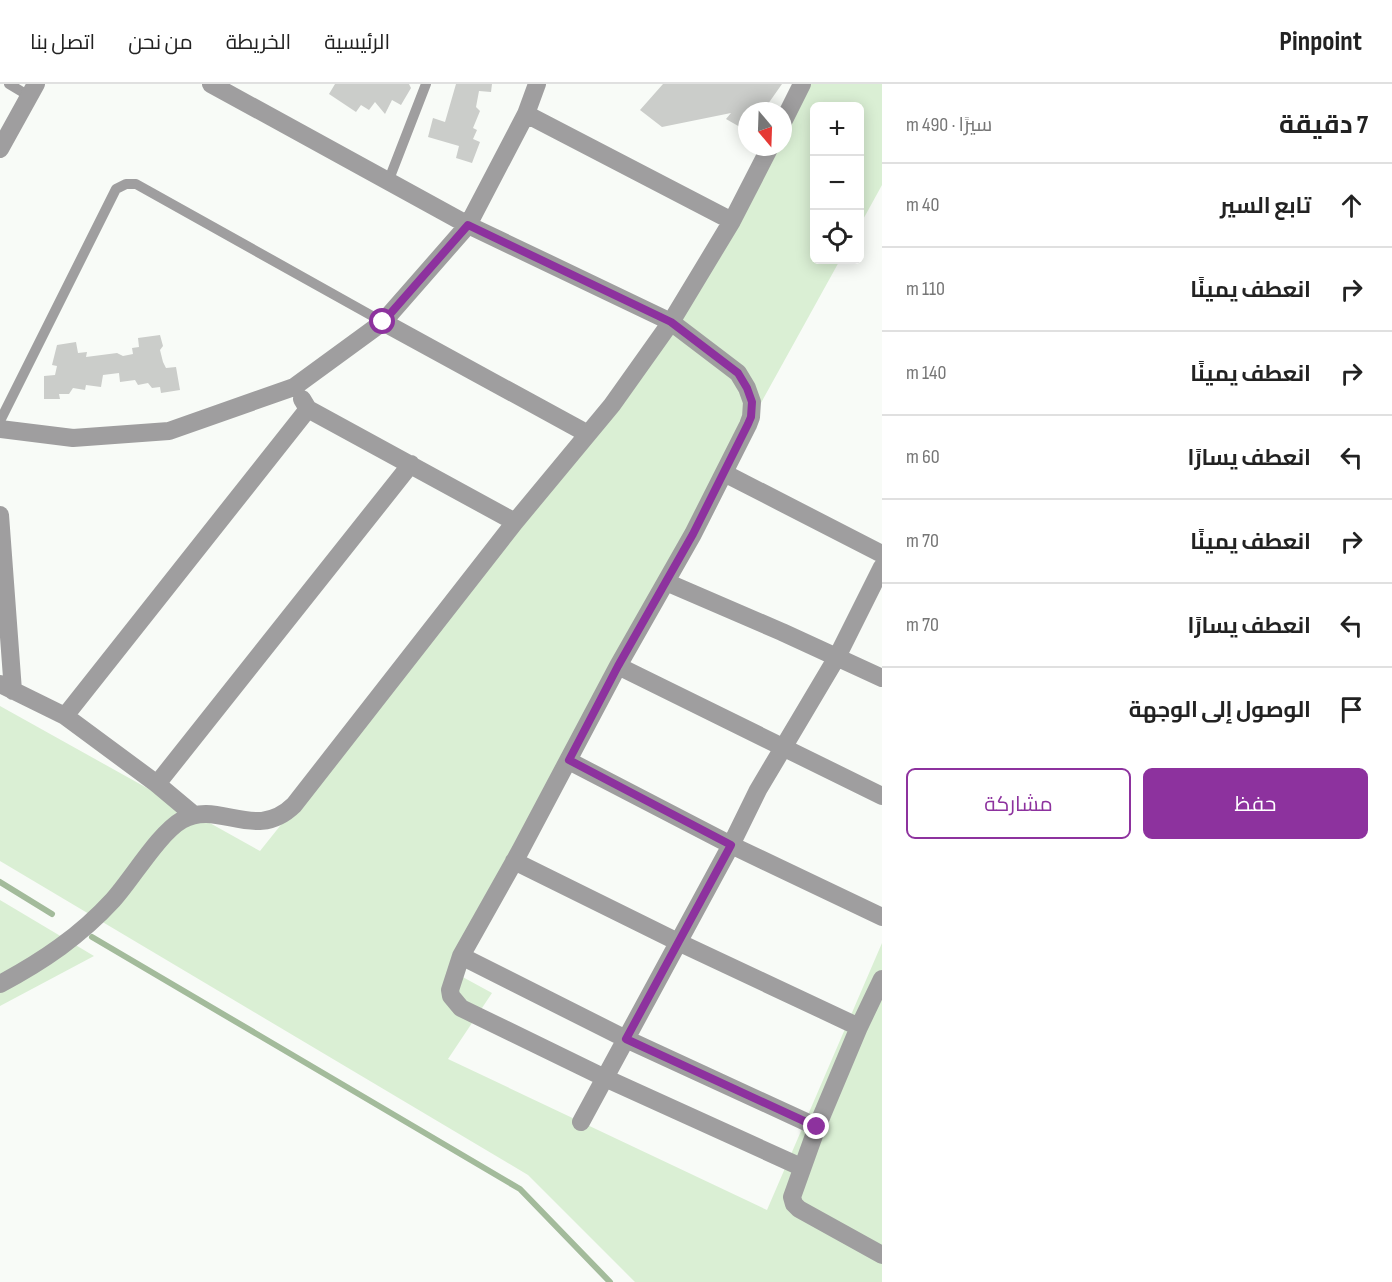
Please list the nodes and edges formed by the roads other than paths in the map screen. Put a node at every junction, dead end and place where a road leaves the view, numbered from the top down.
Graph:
1 (9, 84) edge
2 (211, 84) edge
3 (426, 84) edge
4 (537, 84) edge
5 (802, 84) edge
6 (32, 90) edge
7 (792, 104) edge
8 (526, 114) junction
9 (2, 142) edge
10 (765, 156) edge
11 (388, 182) junction
12 (732, 221) junction
13 (468, 225) junction
14 (383, 322) junction
15 (671, 322) junction
16 (294, 387) junction
17 (308, 408) junction
18 (0, 421) edge
19 (0, 429) edge
20 (588, 434) junction
21 (411, 464) junction
22 (724, 473) junction
23 (0, 515) edge
24 (515, 522) junction
25 (882, 554) edge
26 (1, 562) edge
27 (882, 567) edge
28 (666, 582) junction
29 (837, 657) junction
30 (618, 666) junction
31 (882, 678) edge
32 (7, 687) edge
33 (65, 716) junction
34 (783, 748) junction
35 (569, 760) junction
36 (157, 784) junction
37 (882, 796) edge
38 (194, 815) junction
39 (731, 845) junction
40 (514, 861) junction
41 (882, 917) edge
42 (678, 942) junction
43 (461, 956) junction
44 (882, 979) edge
45 (0, 984) edge
46 (859, 1027) junction
47 (626, 1039) junction
48 (605, 1078) junction
49 (581, 1122) dead end
50 (817, 1127) junction
51 (801, 1167) junction
52 (882, 1254) edge

1 - 6 lane
2 - 11 street
3 - 11 lane
4 - 8 street
5 - 7 street
6 - 9 street
8 - 12 street
8 - 13 street
10 - 12 street
11 - 13 street
12 - 15 street
13 - 14 street
13 - 15 street
14 - 16 street
14 - 18 lane
14 - 20 street
15 - 20 street
15 - 22 street
16 - 17 street
16 - 19 street
17 - 21 street
17 - 33 street
20 - 24 street
21 - 24 street
21 - 36 street
22 - 25 street
22 - 28 street
23 - 26 street
24 - 38 street
26 - 32 street
27 - 29 street
28 - 29 street
28 - 30 street
29 - 31 street
29 - 34 street
30 - 34 street
30 - 35 street
32 - 33 street
33 - 36 street
34 - 37 street
34 - 39 street
35 - 39 street
35 - 40 street
36 - 38 street
38 - 45 street
39 - 41 street
39 - 42 street
40 - 42 street
40 - 43 street
42 - 46 street
42 - 47 street
43 - 47 street
43 - 48 street
44 - 46 street
46 - 50 street
47 - 48 street
47 - 50 street
48 - 49 street
48 - 51 street
50 - 51 street
51 - 52 street

